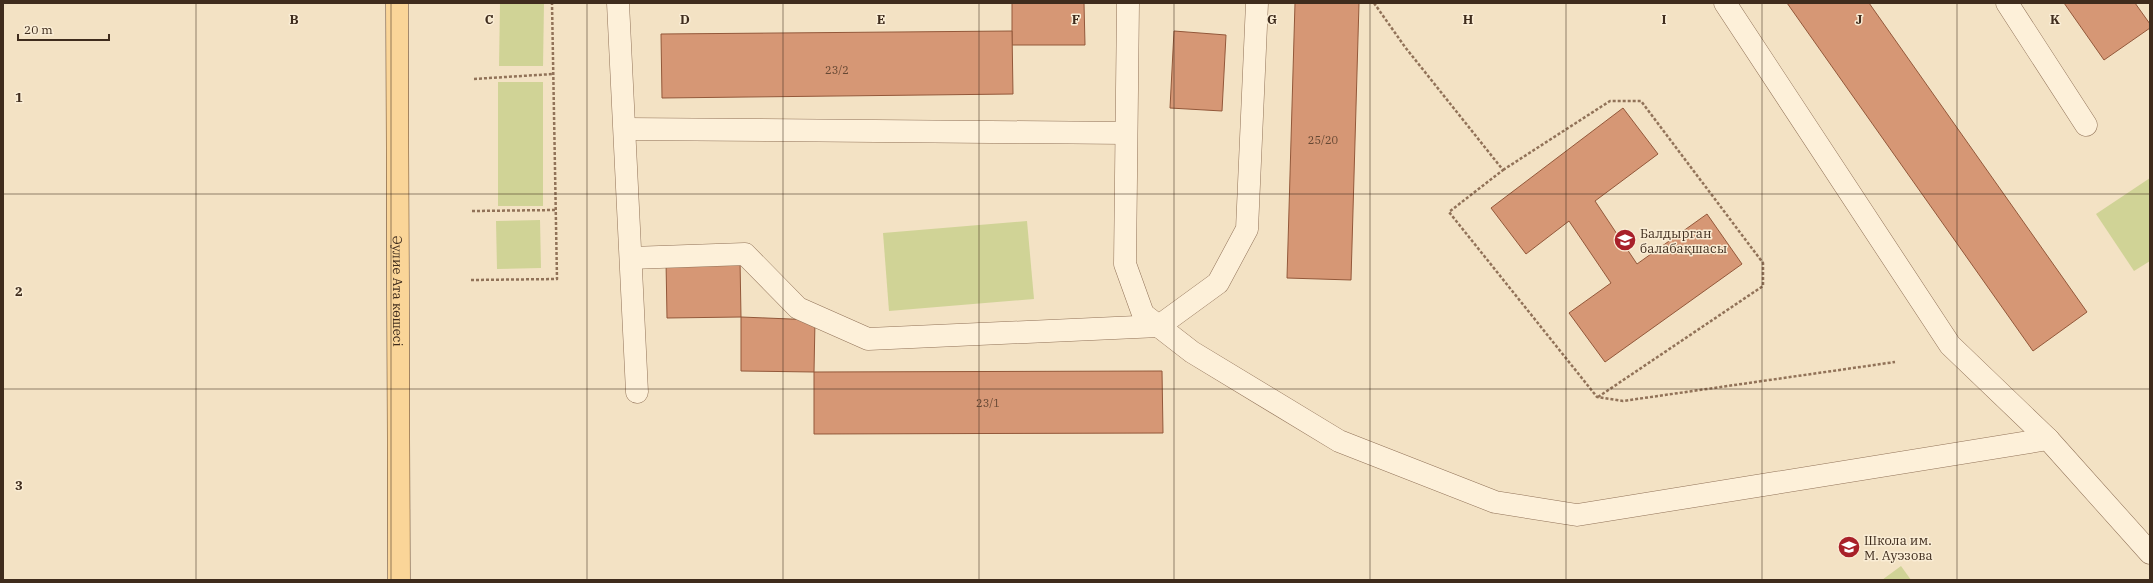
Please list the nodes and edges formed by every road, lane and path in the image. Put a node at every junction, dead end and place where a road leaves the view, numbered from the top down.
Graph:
1 (397, 3) edge
2 (552, 3) edge
3 (618, 3) edge
4 (1128, 3) edge
5 (1257, 3) edge
6 (1374, 3) edge
7 (1725, 3) edge
8 (2007, 3) edge
9 (553, 74) junction
10 (474, 79) dead end
11 (2086, 125) dead end
12 (625, 130) junction
13 (1126, 133) junction
14 (1503, 170) junction
15 (556, 210) junction
16 (472, 211) dead end
17 (631, 258) junction
18 (471, 280) dead end
19 (1160, 326) junction
20 (1895, 362) dead end
21 (637, 392) dead end
22 (1597, 397) junction
23 (2048, 439) junction
24 (2150, 553) edge
25 (399, 580) edge

1 - 25 main road, Әулие Ата көшесі
2 - 9 path
3 - 12 lane
4 - 13 lane
5 - 19 lane
6 - 14 path
7 - 23 lane
8 - 11 lane
9 - 10 path
9 - 15 path
12 - 13 lane
12 - 17 lane
13 - 19 lane
14 - 22 path
14 - 22 path
15 - 16 path
15 - 18 path
17 - 19 lane
17 - 21 lane
19 - 23 lane
20 - 22 path
23 - 24 lane

